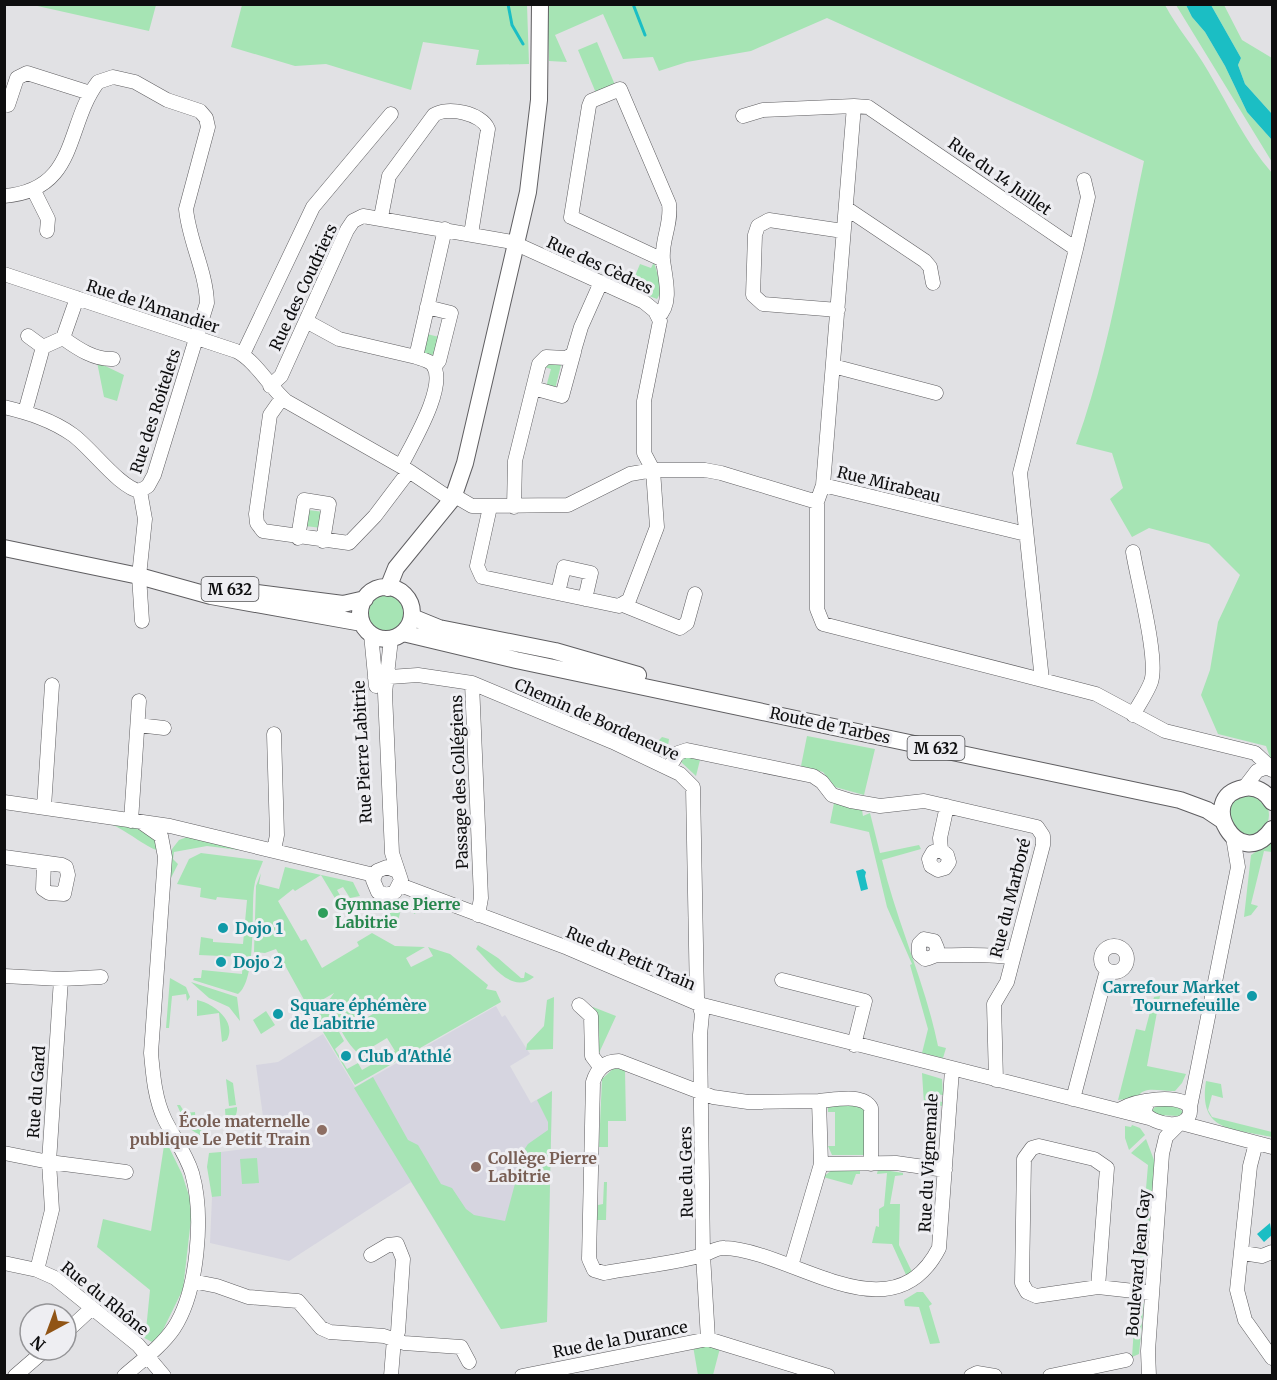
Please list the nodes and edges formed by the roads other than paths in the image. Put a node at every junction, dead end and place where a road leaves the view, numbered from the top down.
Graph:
1 (540, 4) edge
2 (90, 93) junction
3 (8, 105) dead end
4 (854, 106) junction
5 (391, 114) dead end
6 (743, 116) dead end
7 (1084, 180) dead end
8 (33, 189) junction
9 (4, 196) edge
10 (846, 208) junction
11 (381, 217) junction
12 (445, 229) junction
13 (47, 231) dead end
14 (843, 231) junction
15 (471, 234) junction
16 (517, 245) junction
17 (1076, 249) junction
18 (663, 260) junction
19 (4, 274) edge
20 (601, 282) junction
21 (933, 283) dead end
22 (77, 298) junction
23 (427, 307) junction
24 (838, 310) junction
25 (658, 317) junction
26 (306, 321) junction
27 (28, 336) dead end
28 (63, 338) junction
29 (197, 338) junction
30 (43, 347) junction
31 (574, 352) junction
32 (243, 354) junction
33 (416, 357) junction
34 (113, 359) dead end
35 (832, 366) junction
36 (434, 367) junction
37 (532, 388) junction
38 (276, 392) junction
39 (936, 393) dead end
40 (4, 407) edge
41 (26, 412) junction
42 (405, 469) junction
43 (653, 470) junction
44 (823, 485) junction
45 (140, 490) junction
46 (453, 498) junction
47 (817, 502) junction
48 (490, 507) junction
49 (514, 507) junction
50 (1026, 534) junction
51 (298, 538) junction
52 (323, 542) junction
53 (4, 548) edge
54 (1133, 552) dead end
55 (139, 576) junction
56 (395, 590) junction
57 (558, 593) junction
58 (695, 594) dead end
59 (365, 599) junction
60 (585, 599) junction
61 (623, 605) junction
62 (412, 617) junction
63 (142, 621) dead end
64 (366, 628) junction
65 (397, 636) junction
66 (380, 679) junction
67 (1042, 681) junction
68 (472, 683) junction
69 (52, 685) dead end
70 (692, 695) junction
71 (139, 701) dead end
72 (1133, 715) junction
73 (138, 725) junction
74 (164, 728) dead end
75 (274, 734) dead end
76 (669, 768) junction
77 (1267, 770) edge
78 (1244, 789) junction
79 (1272, 796) edge
80 (1228, 798) junction
81 (1180, 800) junction
82 (1272, 801) edge
83 (4, 802) edge
84 (947, 806) junction
85 (44, 807) junction
86 (1222, 820) junction
87 (136, 821) junction
88 (1272, 831) edge
89 (168, 835) junction
90 (1233, 837) junction
91 (1255, 842) junction
92 (274, 850) junction
93 (941, 850) dead end
94 (4, 857) edge
95 (44, 863) dead end
96 (1238, 867) junction
97 (378, 871) junction
98 (397, 871) junction
99 (400, 885) junction
100 (478, 915) junction
101 (936, 954) dead end
102 (1013, 958) junction
103 (1107, 970) dead end
104 (4, 976) edge
105 (101, 977) dead end
106 (61, 979) junction
107 (782, 980) dead end
108 (699, 1004) junction
109 (579, 1005) dead end
110 (854, 1044) junction
111 (601, 1068) junction
112 (1196, 1069) junction
113 (952, 1070) junction
114 (996, 1080) junction
115 (700, 1095) junction
116 (1073, 1099) junction
117 (819, 1101) junction
118 (1148, 1101) junction
119 (1175, 1101) junction
120 (1190, 1108) junction
121 (1121, 1109) junction
122 (1150, 1119) junction
123 (1180, 1124) junction
124 (1220, 1134) junction
125 (1256, 1143) junction
126 (1272, 1147) edge
127 (4, 1153) edge
128 (1162, 1154) junction
129 (49, 1162) junction
130 (821, 1164) junction
131 (871, 1164) junction
132 (945, 1170) junction
133 (126, 1172) dead end
134 (1272, 1252) edge
135 (1243, 1253) junction
136 (371, 1255) dead end
137 (703, 1255) junction
138 (4, 1263) edge
139 (791, 1266) junction
140 (37, 1270) junction
141 (192, 1281) junction
142 (1098, 1287) junction
143 (1152, 1293) junction
144 (92, 1308) junction
145 (78, 1321) edge
146 (394, 1339) junction
147 (708, 1340) junction
148 (147, 1356) junction
149 (1272, 1358) edge
150 (1126, 1360) dead end
151 (31, 1362) edge
152 (469, 1362) dead end
153 (1097, 1370) edge
154 (15, 1376) edge
155 (124, 1376) edge
156 (164, 1376) edge
157 (391, 1376) edge
158 (522, 1376) edge
159 (828, 1376) edge
160 (971, 1376) edge
161 (994, 1376) edge
162 (1050, 1376) edge
163 (1149, 1376) edge

1 - 16 main road
2 - 3 street
2 - 8 street
2 - 29 street, Rue des Roitelets
4 - 6 street, Rue du 14 Juillet
4 - 10 street
4 - 17 street, Rue du 14 Juillet
5 - 32 street
7 - 17 street
8 - 9 street
8 - 13 street
10 - 14 street
10 - 21 street
11 - 12 street, Rue des Coudriers
11 - 15 street
11 - 26 street, Rue des Coudriers
12 - 15 street, Rue des Coudriers
12 - 23 street
14 - 24 street
14 - 24 street
15 - 16 street, Rue des Coudriers
16 - 20 street, Rue des Cèdres
16 - 46 main road
17 - 50 street
18 - 18 street
18 - 25 street
19 - 22 street, Rue de l'Amandier
20 - 25 street, Rue des Cèdres
20 - 31 street
22 - 28 street
22 - 29 street, Rue de l'Amandier
23 - 33 street
23 - 36 street
24 - 35 street
25 - 43 street, Rue des Cèdres
26 - 33 street
26 - 38 street, Rue des Coudriers
27 - 30 street
28 - 30 street
28 - 34 street
29 - 32 street, Rue de l'Amandier
29 - 45 street, Rue des Roitelets
30 - 41 street
31 - 37 street
31 - 37 street
32 - 38 street
33 - 36 street
35 - 39 street
35 - 44 street
36 - 42 street
37 - 49 street
38 - 42 street
38 - 51 street, Rue des Coudriers
40 - 41 street
41 - 45 street
42 - 46 street
42 - 52 street
43 - 47 street
43 - 49 street
43 - 61 street, Rue des Cèdres
44 - 47 street, Rue Mirabeau
44 - 50 street, Rue Mirabeau
45 - 55 street
46 - 48 street
46 - 56 main road
47 - 67 street
48 - 49 street
48 - 57 street
50 - 67 street
51 - 52 street
51 - 52 street
53 - 55 main road, Route de Tarbes / M 632
54 - 72 street
55 - 59 main road, Route de Tarbes / M 632
55 - 63 street
55 - 64 main road, Route de Tarbes / M 632
56 - 59 main road, Route de Tarbes
56 - 62 main road
57 - 60 street
57 - 60 street
58 - 61 street
59 - 64 main road
60 - 61 street
62 - 65 main road
62 - 70 main road, Route de Tarbes / M 632
64 - 65 main road, Route de Tarbes
64 - 66 street, Rue Pierre Labitrie
65 - 66 street, Rue Pierre Labitrie
65 - 70 main road, Route de Tarbes / M 632
66 - 68 street, Chemin de Bordeneuve
66 - 97 street, Rue Pierre Labitrie
66 - 98 street, Rue Pierre Labitrie
67 - 72 street
68 - 76 street, Chemin de Bordeneuve
68 - 100 street, Passage des Collégiens
69 - 85 street
70 - 81 main road, Route de Tarbes / M 632
71 - 73 street
72 - 77 street
73 - 74 street
73 - 87 street
75 - 92 street
76 - 84 street, Rue du Marboré
76 - 108 street, Chemin de Bordeneuve
77 - 78 street
78 - 80 main road
78 - 82 main road
79 - 82 street
80 - 81 main road, Route de Tarbes / M 632
80 - 86 main road
81 - 86 main road, Route de Tarbes / M 632
83 - 85 street
84 - 93 street
84 - 102 street, Rue du Marboré
85 - 87 street
86 - 90 main road
87 - 89 street
88 - 91 main road
89 - 92 street
89 - 141 street
90 - 91 main road
90 - 96 street
91 - 96 street
92 - 97 street
94 - 95 street
96 - 112 street
97 - 98 street
97 - 99 street
98 - 99 street
99 - 100 street, Rue du Petit Train
100 - 108 street, Rue du Petit Train
101 - 102 street
102 - 114 street, Rue du Marboré
103 - 116 street
104 - 106 street
105 - 106 street
106 - 129 street, Rue du Gard
107 - 110 street
108 - 110 street, Rue du Petit Train
108 - 115 street, Rue du Gers
109 - 111 street
110 - 113 street, Rue du Petit Train
111 - 115 street
111 - 137 street, Rue du Vignemale
112 - 119 street
112 - 120 street
113 - 114 street, Rue du Petit Train
113 - 132 street, Rue du Vignemale
114 - 116 street, Rue du Petit Train
115 - 117 street
115 - 137 street, Rue du Gers
116 - 121 street, Rue du Petit Train
117 - 130 street
117 - 131 street
118 - 119 street, Rue du Petit Train
118 - 121 street, Rue du Petit Train
118 - 122 street, Boulevard Jean Gay
119 - 120 street
120 - 123 street, Boulevard Jean Gay
120 - 124 street
121 - 122 street, Rue du Petit Train
122 - 123 street, Rue du Petit Train
122 - 128 street, Boulevard Jean Gay
123 - 124 street, Rue du Petit Train
123 - 128 street, Boulevard Jean Gay
124 - 125 street, Rue du Petit Train
125 - 126 street, Rue du Petit Train
125 - 135 street
127 - 129 street, Rue du Gard
128 - 143 street, Boulevard Jean Gay
129 - 133 street
129 - 140 street
130 - 131 street
130 - 139 street
131 - 132 street
132 - 139 street, Rue du Vignemale
134 - 135 street
135 - 149 street
136 - 146 street
137 - 139 street, Rue du Vignemale
137 - 147 street, Rue du Gers
138 - 140 street, Rue du Rhône
140 - 144 street, Rue du Rhône
141 - 146 street
141 - 148 street
142 - 142 street
142 - 143 street
143 - 163 street, Boulevard Jean Gay
144 - 145 street
144 - 148 street, Rue du Rhône
146 - 152 street
146 - 157 street
147 - 158 street, Rue de la Durance
147 - 159 street, Rue de la Durance
148 - 155 street
148 - 156 street, Rue du Rhône
150 - 153 street
151 - 154 street
153 - 162 street
160 - 161 street

